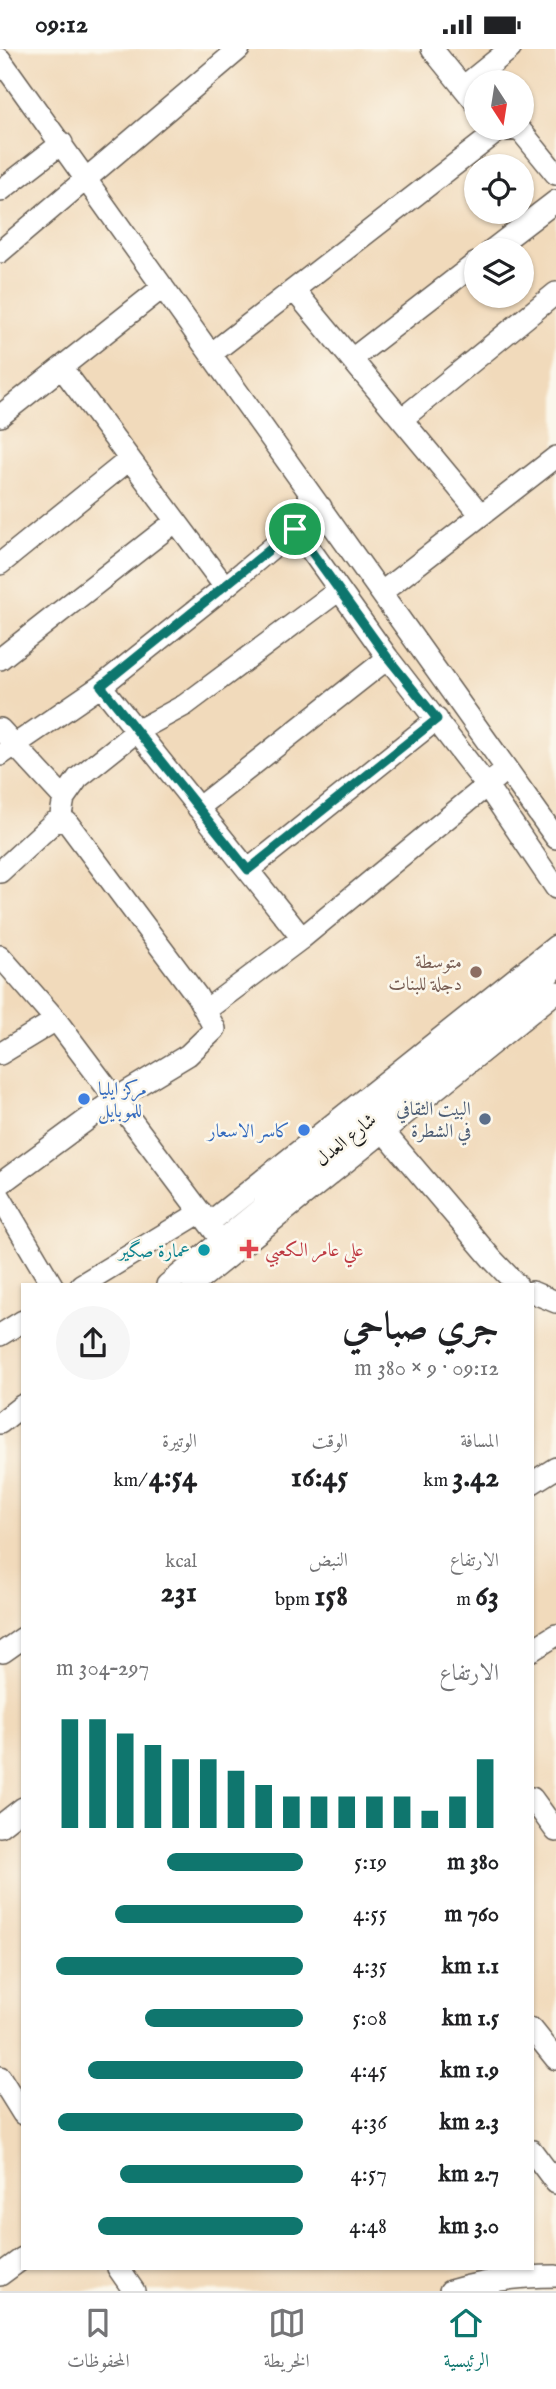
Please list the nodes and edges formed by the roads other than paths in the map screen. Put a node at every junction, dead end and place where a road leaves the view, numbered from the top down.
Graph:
1 (6, 49) edge
2 (240, 49) edge
3 (432, 49) edge
4 (510, 49) edge
5 (0, 54) edge
6 (0, 59) edge
7 (492, 70) edge
8 (464, 88) edge
9 (483, 140) edge
10 (528, 140) edge
11 (62, 143) junction
12 (556, 173) edge
13 (86, 179) junction
14 (0, 191) edge
15 (556, 201) edge
16 (508, 238) edge
17 (0, 252) edge
18 (464, 272) edge
19 (163, 287) junction
20 (294, 290) junction
21 (556, 293) edge
22 (211, 354) junction
23 (352, 359) junction
24 (62, 368) junction
25 (0, 416) edge
26 (402, 419) junction
27 (556, 457) edge
28 (130, 459) junction
29 (321, 507) junction
30 (481, 515) junction
31 (176, 521) junction
32 (295, 529) junction
33 (0, 564) edge
34 (225, 587) junction
35 (339, 590) junction
36 (382, 592) junction
37 (388, 658) junction
38 (0, 659) edge
39 (101, 686) junction
40 (437, 719) junction
41 (137, 731) junction
42 (4, 743) edge
43 (507, 769) junction
44 (487, 786) junction
45 (64, 798) junction
46 (198, 808) junction
47 (60, 820) junction
48 (556, 838) edge
49 (248, 870) junction
50 (0, 872) edge
51 (556, 888) edge
52 (303, 938) junction
53 (556, 946) edge
54 (0, 956) edge
55 (556, 968) edge
56 (556, 992) edge
57 (206, 1010) junction
58 (56, 1020) junction
59 (0, 1054) edge
60 (116, 1099) junction
61 (383, 1131) junction
62 (0, 1184) edge
63 (0, 1197) edge
64 (210, 1225) junction
65 (51, 1283) edge
66 (85, 1283) edge
67 (168, 1283) edge
68 (195, 1283) edge
69 (515, 1283) edge
70 (534, 1293) edge
71 (556, 1302) edge
72 (21, 1322) edge
73 (0, 1335) edge
74 (21, 1407) edge
75 (0, 1423) edge
76 (21, 1423) edge
77 (0, 1439) edge
78 (556, 1468) edge
79 (534, 1482) edge
80 (556, 1635) edge
81 (21, 1639) edge
82 (534, 1649) edge
83 (3, 1652) dead end
84 (541, 1808) edge
85 (21, 1810) edge
86 (0, 1826) edge
87 (556, 1831) edge
88 (534, 2032) edge
89 (556, 2059) edge
90 (0, 2077) edge
91 (21, 2111) edge
92 (534, 2154) edge
93 (556, 2183) edge
94 (21, 2259) edge
95 (119, 2270) edge
96 (0, 2275) edge
97 (556, 2276) edge
98 (539, 2283) edge
99 (134, 2291) edge
100 (450, 2291) edge

1 - 5 street
2 - 13 street
3 - 8 street
4 - 7 street
6 - 11 street
9 - 20 street
10 - 12 street
11 - 13 street
11 - 14 street
13 - 17 street
13 - 19 street
15 - 16 street
18 - 23 street
19 - 22 street
19 - 24 street
20 - 22 street
20 - 23 street
21 - 26 street
22 - 29 street
23 - 26 street
24 - 25 street
24 - 28 street
26 - 30 street
27 - 30 street
28 - 31 street
28 - 33 street
29 - 32 street
29 - 36 street
30 - 36 street
31 - 34 street
31 - 38 street
32 - 34 street
32 - 35 street
34 - 39 street
35 - 37 street
35 - 41 street
36 - 43 street
37 - 40 street
37 - 46 street
39 - 41 street
39 - 42 street
40 - 44 street
40 - 49 street
41 - 45 street
41 - 46 street
42 - 45 street
43 - 44 street
43 - 48 street
44 - 51 street
44 - 52 street
45 - 47 street
46 - 49 street
47 - 50 street
47 - 57 street
49 - 52 street
52 - 57 street
53 - 64 street
54 - 58 street
55 - 64 street, شارع العدل
56 - 61 street, شارع العدل
57 - 60 street
58 - 59 street
58 - 60 street
60 - 62 street
60 - 64 street
61 - 68 street, شارع العدل
61 - 69 street
63 - 65 street
64 - 66 street
64 - 67 street, شارع العدل
70 - 71 street
72 - 73 street
74 - 75 street
76 - 77 street
78 - 79 street
80 - 82 street
81 - 83 street
84 - 87 street
85 - 86 street
88 - 89 street
90 - 91 street
92 - 93 street
94 - 96 street
95 - 99 street
97 - 98 street
98 - 100 street

